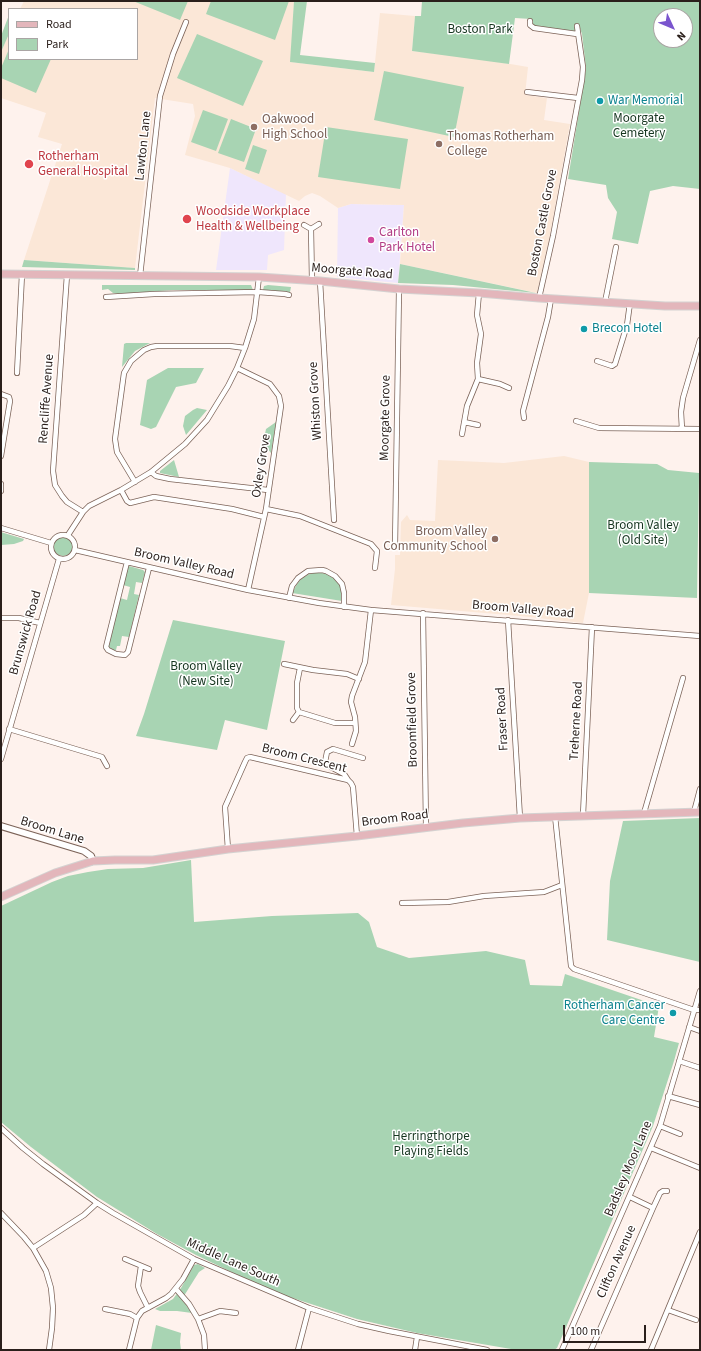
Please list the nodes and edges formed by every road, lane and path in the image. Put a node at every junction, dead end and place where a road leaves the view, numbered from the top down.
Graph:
1 (530, 21) dead end
2 (186, 22) dead end
3 (577, 26) dead end
4 (577, 34) junction
5 (527, 92) dead end
6 (578, 98) junction
7 (319, 224) dead end
8 (304, 225) dead end
9 (311, 229) junction
10 (616, 247) dead end
11 (1, 274) edge
12 (22, 274) junction
13 (67, 275) junction
14 (140, 276) junction
15 (259, 277) junction
16 (312, 281) junction
17 (320, 281) junction
18 (399, 289) junction
19 (258, 292) junction
20 (479, 293) junction
21 (289, 295) dead end
22 (106, 297) dead end
23 (539, 298) junction
24 (551, 299) junction
25 (605, 302) junction
26 (630, 304) junction
27 (700, 306) edge
28 (700, 340) edge
29 (245, 348) junction
30 (597, 361) dead end
31 (237, 368) junction
32 (17, 373) dead end
33 (478, 379) junction
34 (509, 388) dead end
35 (1, 394) edge
36 (524, 418) dead end
37 (576, 421) dead end
38 (464, 422) junction
39 (478, 425) dead end
40 (682, 428) junction
41 (700, 429) edge
42 (462, 434) dead end
43 (1, 456) edge
44 (151, 472) junction
45 (135, 482) junction
46 (1, 484) edge
47 (121, 490) junction
48 (268, 490) junction
49 (1, 491) edge
50 (266, 509) junction
51 (83, 512) junction
52 (264, 517) junction
53 (334, 520) dead end
54 (1, 528) edge
55 (68, 535) junction
56 (51, 543) junction
57 (395, 547) dead end
58 (75, 550) junction
59 (59, 559) junction
60 (126, 562) junction
61 (149, 568) junction
62 (376, 568) dead end
63 (248, 590) junction
64 (289, 598) junction
65 (344, 606) junction
66 (371, 610) junction
67 (423, 614) junction
68 (1, 618) edge
69 (508, 620) junction
70 (40, 624) junction
71 (592, 627) junction
72 (700, 636) edge
73 (284, 664) dead end
74 (300, 668) junction
75 (683, 678) dead end
76 (359, 679) junction
77 (300, 712) junction
78 (293, 720) dead end
79 (355, 723) junction
80 (10, 729) junction
81 (352, 744) dead end
82 (363, 758) dead end
83 (1, 759) edge
84 (107, 766) dead end
85 (348, 780) junction
86 (700, 789) edge
87 (697, 812) edge
88 (644, 813) junction
89 (583, 815) junction
90 (555, 816) junction
91 (520, 818) junction
92 (1, 826) edge
93 (426, 827) junction
94 (358, 836) junction
95 (228, 849) junction
96 (93, 861) junction
97 (562, 885) junction
98 (1, 897) edge
99 (402, 903) dead end
100 (700, 990) edge
101 (694, 1010) junction
102 (700, 1010) edge
103 (689, 1027) junction
104 (700, 1031) edge
105 (679, 1061) junction
106 (700, 1068) edge
107 (668, 1096) junction
108 (700, 1105) edge
109 (660, 1126) junction
110 (1, 1128) edge
111 (680, 1134) dead end
112 (651, 1148) junction
113 (700, 1168) edge
114 (667, 1191) dead end
115 (630, 1197) junction
116 (97, 1203) junction
117 (654, 1208) junction
118 (1, 1213) edge
119 (700, 1232) edge
120 (33, 1248) junction
121 (125, 1259) dead end
122 (194, 1259) junction
123 (140, 1266) junction
124 (148, 1269) dead end
125 (176, 1289) junction
126 (148, 1308) junction
127 (309, 1308) junction
128 (105, 1309) dead end
129 (668, 1310) junction
130 (236, 1313) dead end
131 (137, 1318) junction
132 (198, 1319) junction
133 (696, 1320) dead end
134 (417, 1337) junction
135 (49, 1350) edge
136 (129, 1350) edge
137 (205, 1350) edge
138 (298, 1350) edge
139 (415, 1350) edge
140 (487, 1350) edge
141 (562, 1350) edge
142 (591, 1350) edge
143 (651, 1350) edge

1 - 4 street
2 - 14 street, Lawton Lane
3 - 4 street, Boston Castle Grove
4 - 6 street, Boston Castle Grove
5 - 6 street
6 - 23 street, Boston Castle Grove
7 - 9 street
8 - 9 street
9 - 16 street
10 - 25 street
11 - 12 main road, Moorgate Road
12 - 13 main road, Moorgate Road
12 - 32 street
13 - 14 main road, Moorgate Road
13 - 51 street, Rencliffe Avenue
14 - 15 main road, Moorgate Road
15 - 16 main road, Moorgate Road
15 - 19 street
16 - 17 main road, Moorgate Road
17 - 18 main road, Moorgate Road
17 - 53 street, Whiston Grove
18 - 20 main road, Moorgate Road
18 - 57 street, Moorgate Grove
19 - 21 street
19 - 22 street
19 - 29 street
20 - 23 main road, Moorgate Road
20 - 33 street
23 - 24 main road, Moorgate Road
24 - 25 main road, Moorgate Road
24 - 36 street
25 - 26 main road, Moorgate Road
26 - 27 main road, Moorgate Road
26 - 30 street
28 - 40 street
29 - 31 street
29 - 45 street
31 - 44 street
31 - 48 street, Oxley Grove
33 - 34 street
33 - 38 street
35 - 43 street
37 - 40 street
38 - 39 street
38 - 42 street
40 - 41 street
44 - 45 street
44 - 48 street
45 - 47 street
46 - 49 street
47 - 51 street
47 - 52 street
48 - 50 street, Oxley Grove
50 - 52 street, Oxley Grove
50 - 62 street
51 - 55 street
52 - 63 street, Oxley Grove
54 - 56 street
55 - 56 street
55 - 58 street
56 - 59 street
58 - 59 street
58 - 60 street, Broom Valley Road
59 - 70 street, Brunswick Road
60 - 61 street, Broom Valley Road
60 - 61 street
61 - 63 street, Broom Valley Road
63 - 64 street, Broom Valley Road
64 - 65 street, Broom Valley Road
64 - 65 street
65 - 66 street, Broom Valley Road
66 - 67 street, Broom Valley Road
66 - 76 street
67 - 69 street, Broom Valley Road
67 - 93 street, Broomfield Grove
68 - 70 street
69 - 71 street, Broom Valley Road
69 - 91 street, Fraser Road
70 - 80 street, Brunswick Road
71 - 72 street, Broom Valley Road
71 - 89 street, Treherne Road
73 - 74 street
74 - 76 street
74 - 77 street
75 - 88 street
76 - 79 street
77 - 78 street
77 - 79 street
79 - 81 street
80 - 83 street, Brunswick Road
80 - 84 street
82 - 85 street
85 - 94 street, Broom Crescent
85 - 95 street, Broom Crescent
86 - 87 street
87 - 88 main road, Broom Road
88 - 89 main road, Broom Road
89 - 90 main road, Broom Road
90 - 91 main road, Broom Road
90 - 97 street
91 - 93 main road, Broom Road
92 - 96 main road, Broom Lane
93 - 94 main road, Broom Road
94 - 95 main road, Broom Road
95 - 96 main road, Broom Road
96 - 98 main road, Broom Road
97 - 99 street
97 - 101 street
100 - 101 street, Badsley Moor Lane
101 - 102 street
101 - 103 street, Badsley Moor Lane
103 - 104 street
103 - 105 street, Badsley Moor Lane
105 - 106 street
105 - 107 street, Badsley Moor Lane
107 - 108 street
107 - 109 street, Badsley Moor Lane
109 - 111 street
109 - 112 street, Badsley Moor Lane
110 - 116 street, Middle Lane South
112 - 113 street
112 - 115 street, Badsley Moor Lane
114 - 117 street, Clifton Avenue
115 - 117 street
115 - 141 street, Badsley Moor Lane
116 - 120 street
116 - 122 street, Middle Lane South
117 - 142 street, Clifton Avenue
118 - 120 street
119 - 129 street
120 - 135 street
121 - 123 street
122 - 125 street
122 - 127 street, Middle Lane South
123 - 124 street
123 - 126 street
125 - 126 street
125 - 132 street
126 - 131 street
127 - 134 street, Middle Lane South
127 - 138 street
128 - 131 street
129 - 133 street
129 - 143 street
130 - 132 street
131 - 136 street
132 - 137 street
134 - 139 street
134 - 140 street, Middle Lane South

